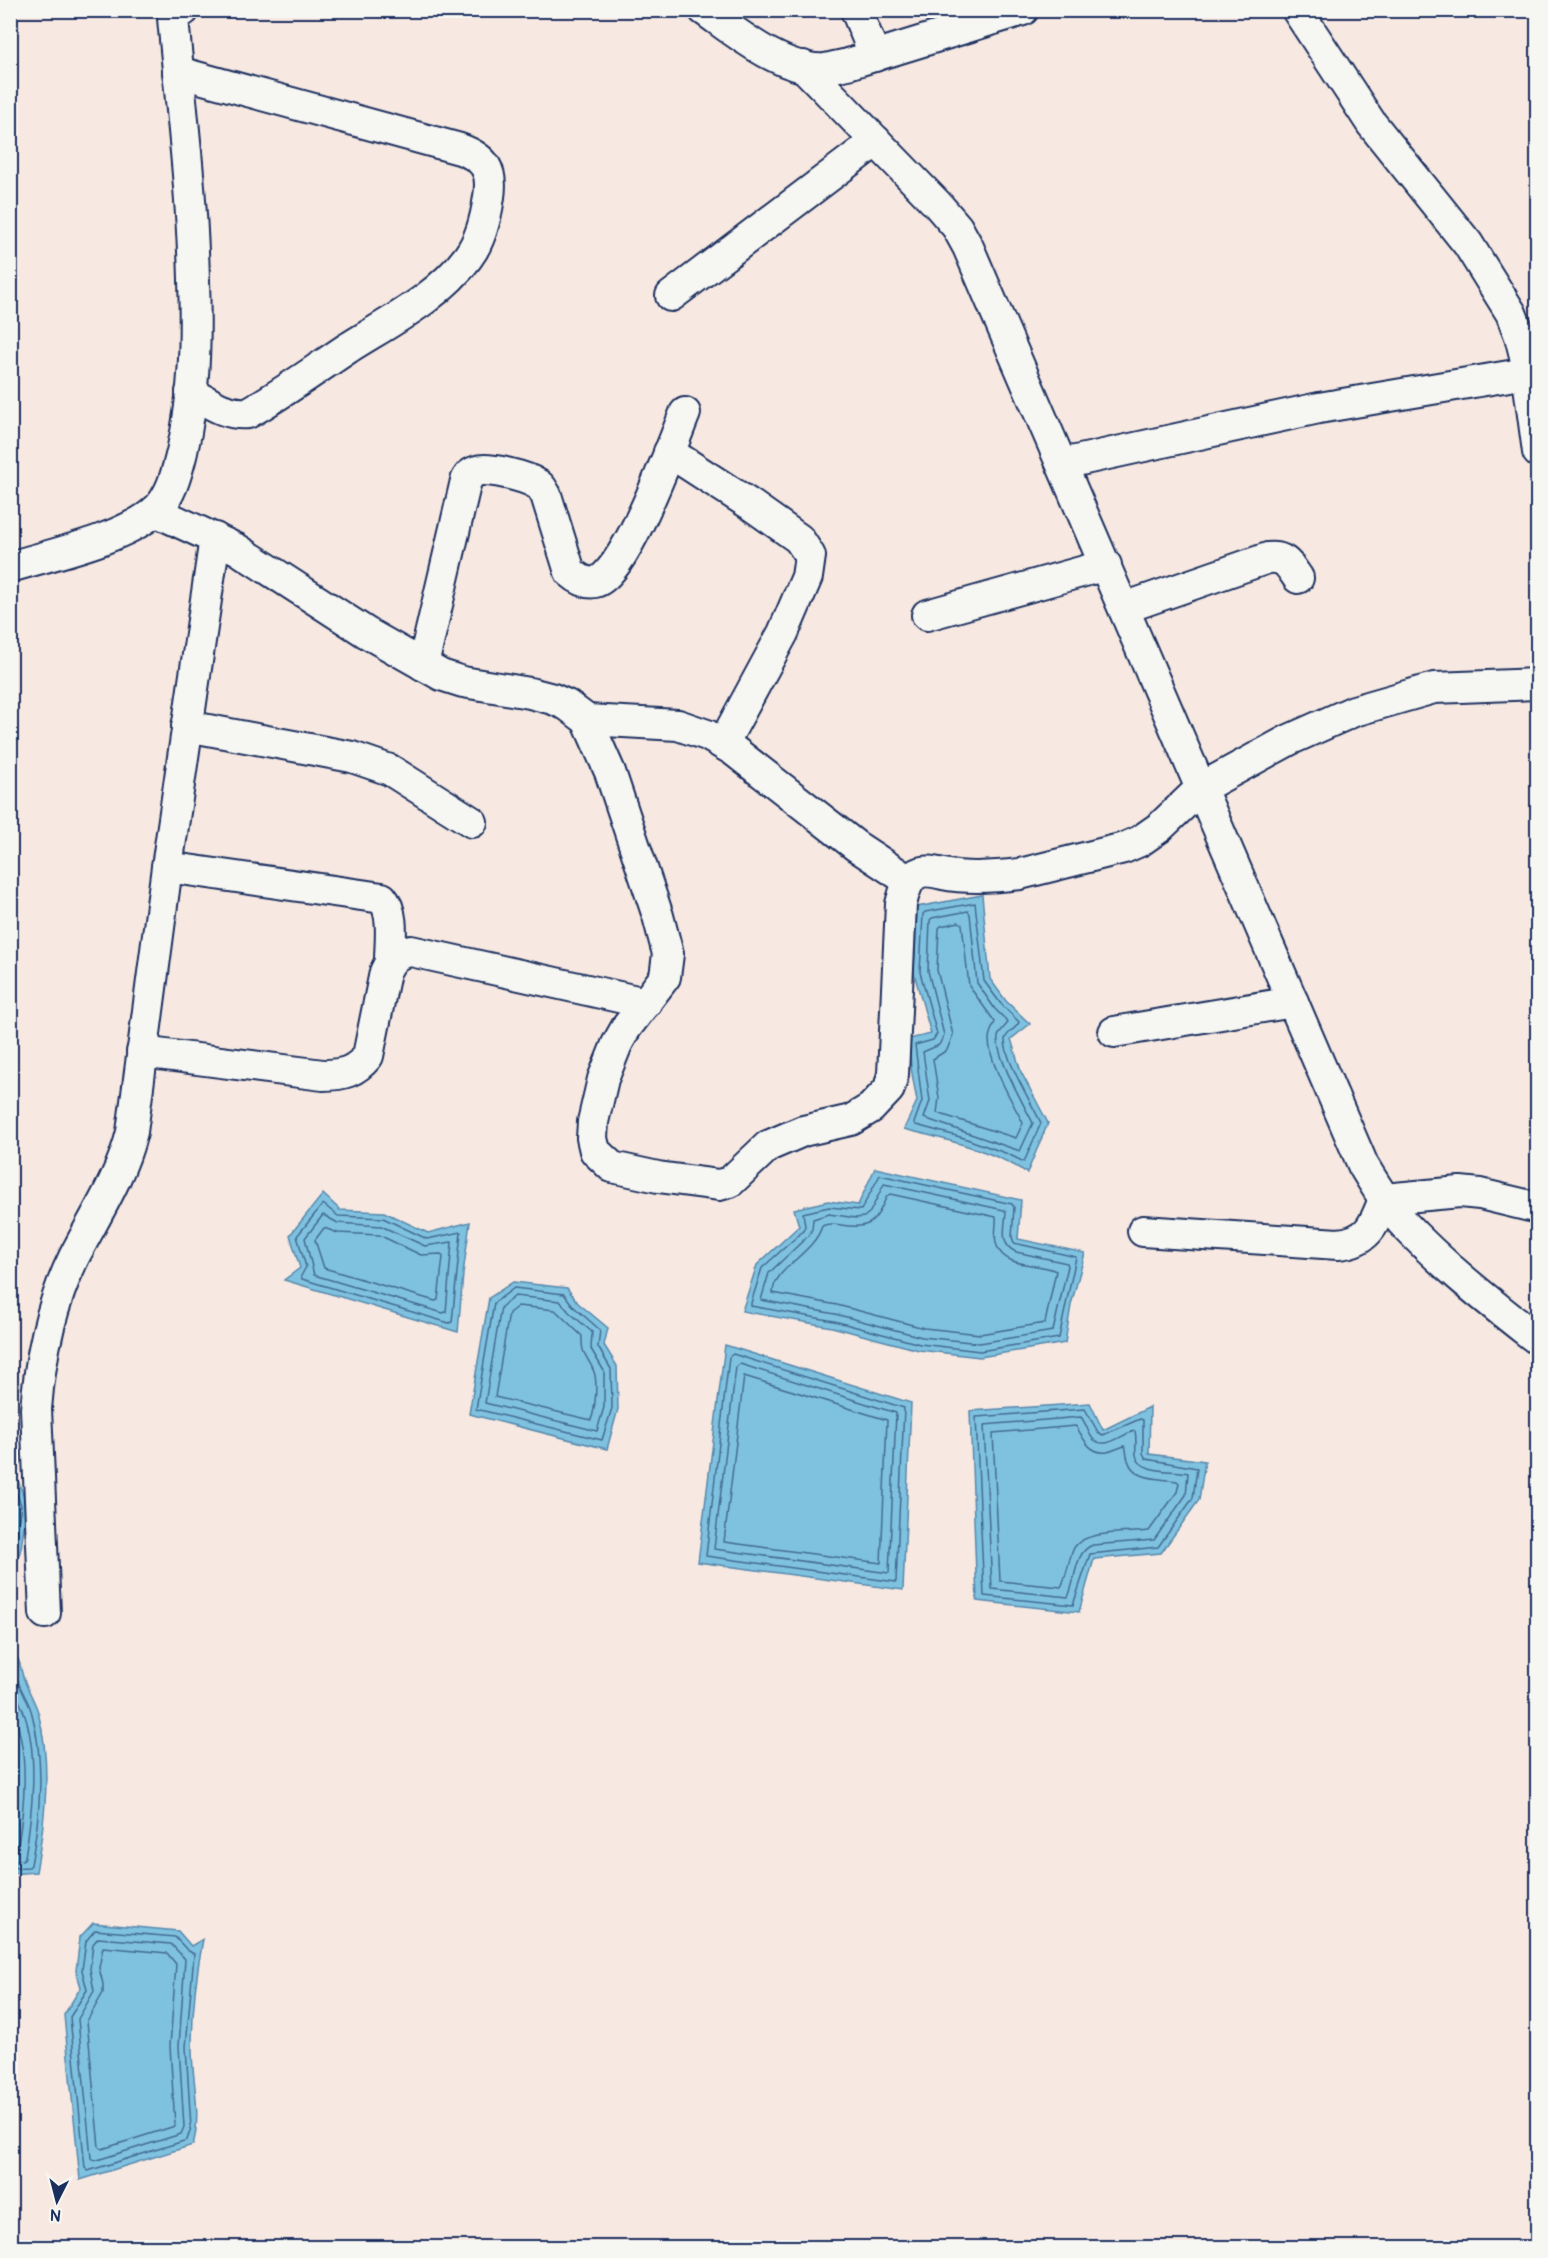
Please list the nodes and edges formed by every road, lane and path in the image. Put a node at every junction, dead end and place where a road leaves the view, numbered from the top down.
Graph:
1 (704, 10) edge
2 (856, 10) edge
3 (1023, 10) edge
4 (1297, 10) edge
5 (174, 13) edge
6 (875, 56) junction
7 (803, 66) junction
8 (178, 72) junction
9 (876, 141) junction
10 (671, 296) dead end
11 (1527, 373) junction
12 (191, 392) junction
13 (685, 412) dead end
14 (669, 452) junction
15 (1538, 452) edge
16 (1062, 464) junction
17 (155, 511) junction
18 (215, 538) junction
19 (1106, 565) junction
20 (10, 567) edge
21 (1298, 578) dead end
22 (1124, 608) junction
23 (927, 615) dead end
24 (423, 665) junction
25 (1538, 684) edge
26 (587, 720) junction
27 (187, 726) junction
28 (723, 744) junction
29 (1201, 788) junction
30 (472, 822) dead end
31 (167, 867) junction
32 (909, 881) junction
33 (390, 961) junction
34 (1293, 1002) junction
35 (646, 1003) junction
36 (1114, 1032) dead end
37 (142, 1052) junction
38 (1384, 1199) junction
39 (1538, 1208) edge
40 (1143, 1231) dead end
41 (1538, 1340) edge
42 (45, 1613) dead end

1 - 7 street
2 - 6 street
3 - 6 street
4 - 11 street
5 - 8 street
6 - 7 street
7 - 9 street
8 - 12 street
8 - 12 street
9 - 10 street
9 - 16 street
11 - 15 street
11 - 16 street
12 - 17 street
13 - 14 street
14 - 24 street
14 - 28 street
16 - 19 street
17 - 18 street
17 - 20 street
18 - 24 street
18 - 27 street
19 - 22 street
19 - 23 street
21 - 22 street
22 - 29 street
24 - 26 street
25 - 29 street
26 - 28 street
26 - 35 street
27 - 30 street
27 - 31 street
28 - 32 street
29 - 32 street
29 - 34 street
31 - 33 street
31 - 37 street
32 - 35 street
33 - 35 street
33 - 37 street
34 - 36 street
34 - 38 street
37 - 42 street
38 - 39 street
38 - 40 street
38 - 41 street

